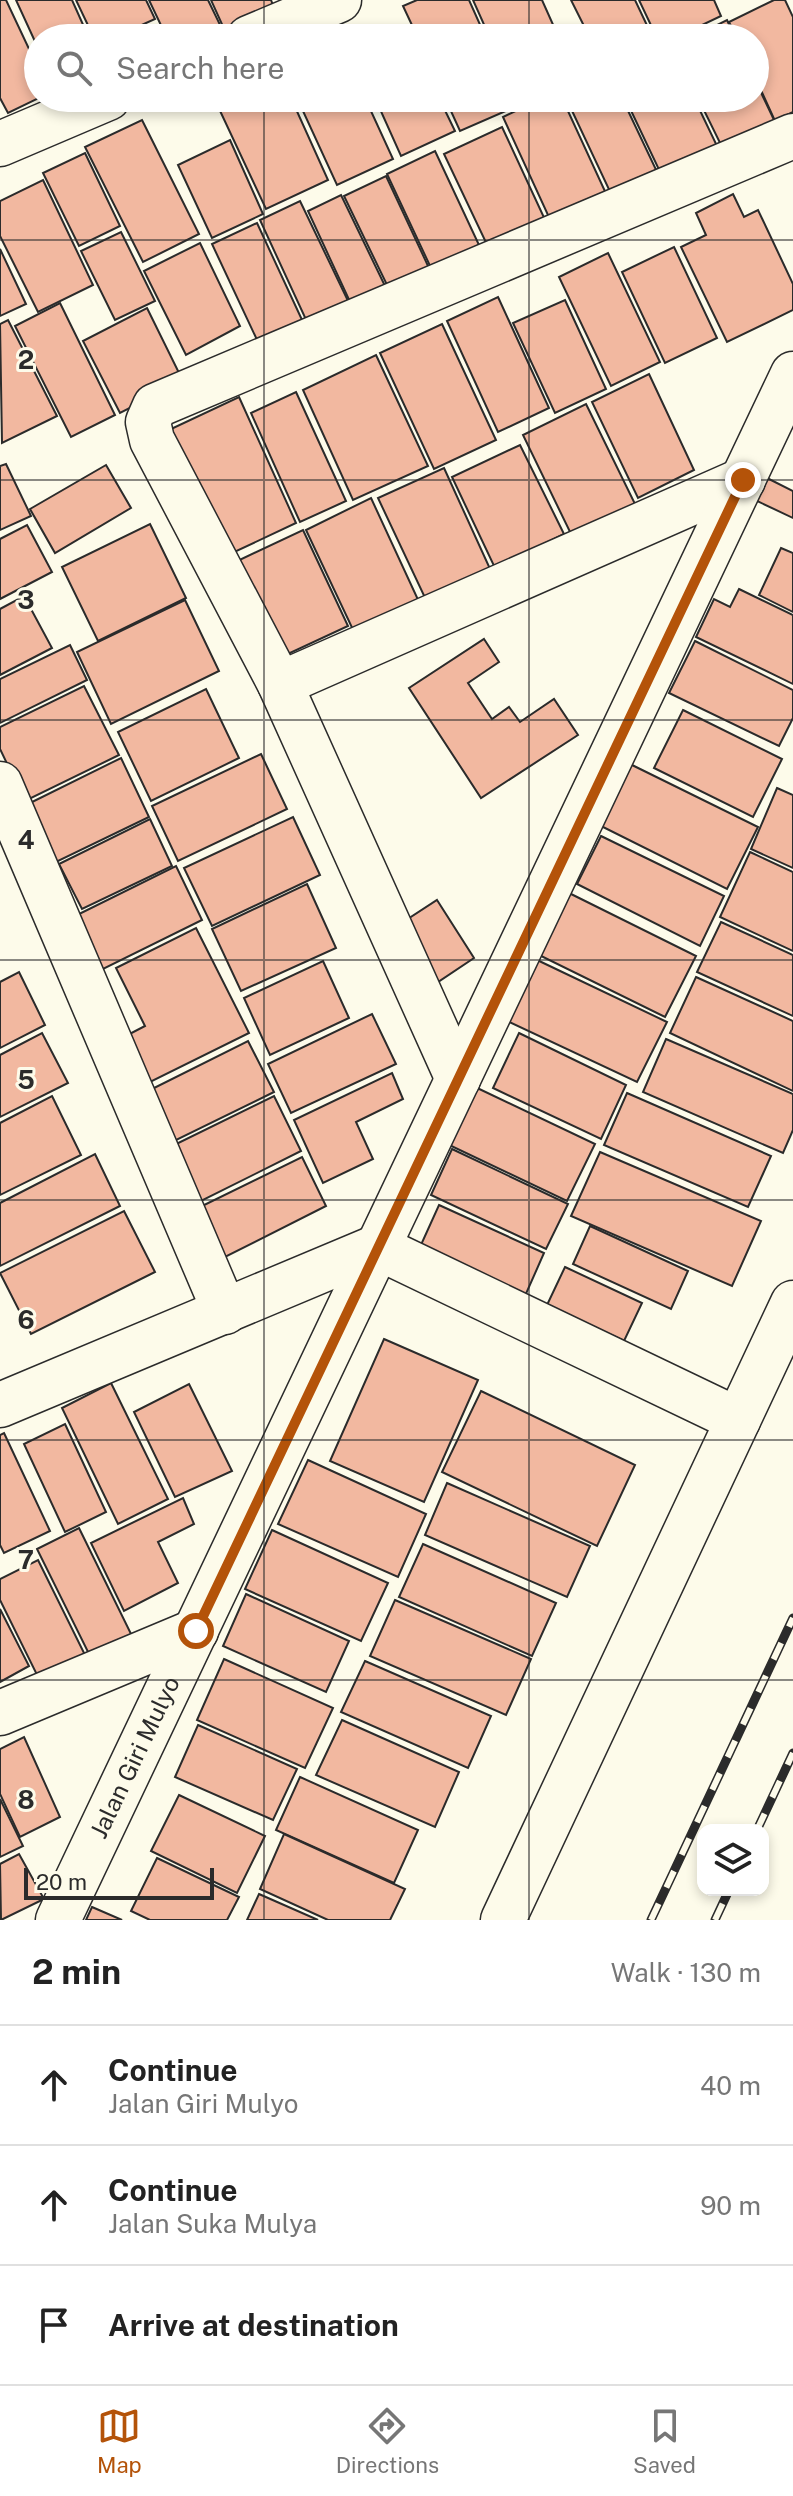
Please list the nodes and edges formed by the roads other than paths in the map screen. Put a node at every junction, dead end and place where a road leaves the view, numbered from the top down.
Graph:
1 (339, 0) edge
2 (282, 24) edge
3 (75, 112) edge
4 (793, 136) edge
5 (0, 144) edge
6 (793, 374) edge
7 (743, 480) junction
8 (280, 684) junction
9 (0, 784) edge
10 (458, 1079) junction
11 (377, 1247) junction
12 (793, 1303) edge
13 (225, 1312) junction
14 (0, 1405) edge
15 (738, 1420) junction
16 (196, 1631) junction
17 (0, 1713) edge
18 (58, 1920) edge
19 (503, 1920) edge

1 - 2 street
3 - 5 street
4 - 8 street
6 - 7 street, Jalan Giri Mulyo
7 - 8 street
7 - 10 street, Jalan Giri Mulyo
8 - 10 street
9 - 13 street
10 - 11 street, Jalan Giri Mulyo
11 - 13 street
11 - 15 street
11 - 16 street, Jalan Giri Mulyo
12 - 15 street
13 - 14 street
15 - 19 street
16 - 17 street
16 - 18 street, Jalan Giri Mulyo

